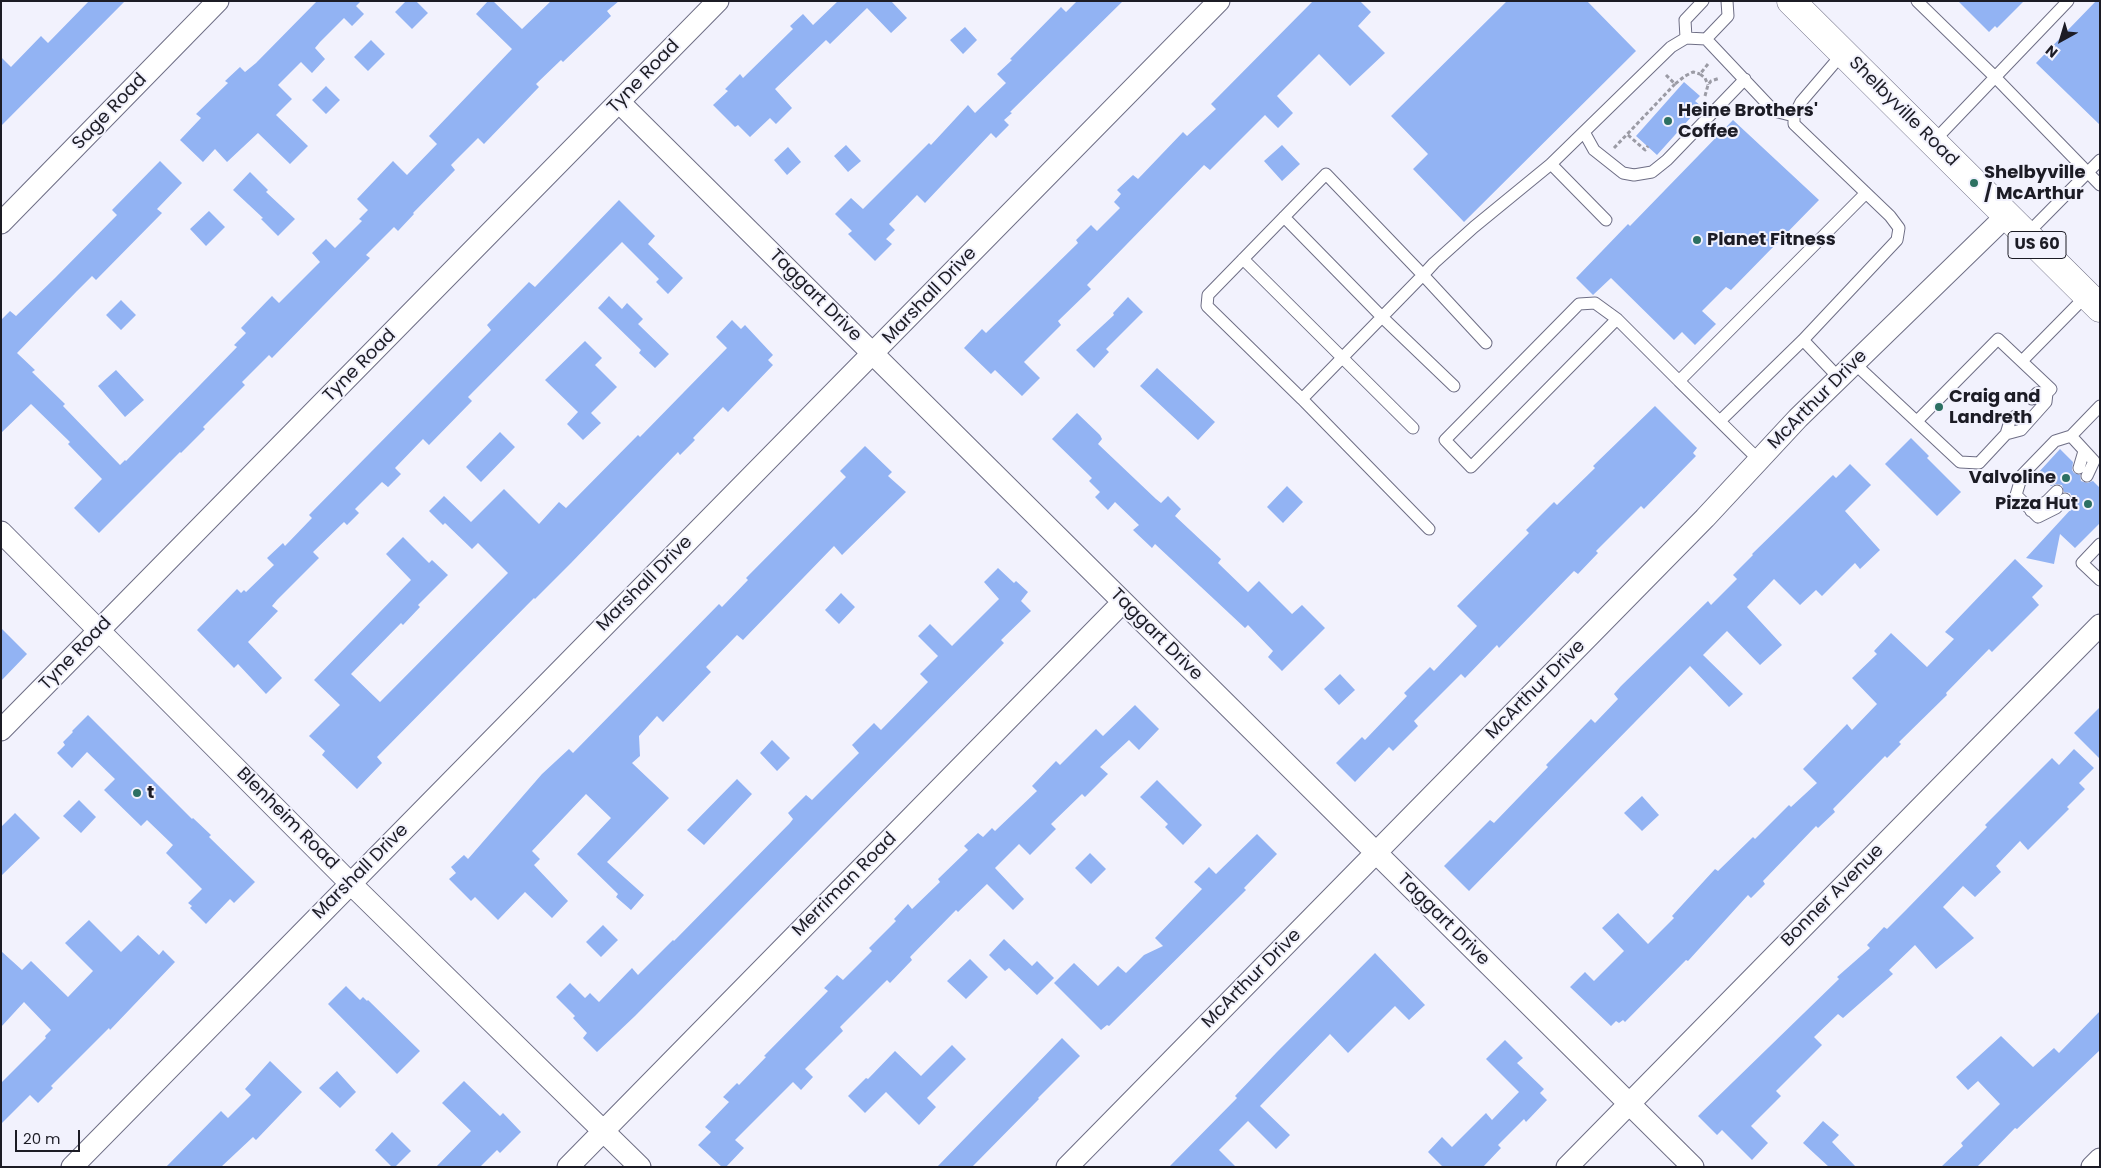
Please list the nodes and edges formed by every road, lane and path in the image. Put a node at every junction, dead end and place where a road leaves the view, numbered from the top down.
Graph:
1 (218, 1) edge
2 (718, 1) edge
3 (1219, 1) edge
4 (1703, 1) edge
5 (1727, 1) edge
6 (1791, 1) edge
7 (1917, 1) edge
8 (2068, 1) edge
9 (1686, 38) junction
10 (1706, 39) junction
11 (1843, 53) junction
12 (1708, 64) dead end
13 (1662, 72) dead end
14 (1700, 74) junction
15 (1995, 77) junction
16 (1721, 78) dead end
17 (1745, 79) junction
18 (1674, 84) junction
19 (1708, 85) junction
20 (1705, 97) dead end
21 (619, 102) junction
22 (1794, 116) junction
23 (1584, 132) junction
24 (1933, 142) junction
25 (1648, 146) dead end
26 (2100, 160) edge
27 (1551, 164) junction
28 (2088, 172) junction
29 (2100, 185) edge
30 (1866, 193) junction
31 (2007, 215) junction
32 (1284, 217) junction
33 (1606, 220) dead end
34 (1, 223) edge
35 (2026, 234) junction
36 (1243, 258) junction
37 (1423, 274) junction
38 (2095, 300) edge
39 (1382, 317) junction
40 (1616, 320) junction
41 (1803, 340) junction
42 (1486, 343) dead end
43 (873, 354) junction
44 (1343, 357) junction
45 (2022, 361) junction
46 (1847, 370) junction
47 (1679, 381) junction
48 (1454, 386) dead end
49 (2047, 392) junction
50 (1302, 399) junction
51 (2032, 399) dead end
52 (2100, 406) edge
53 (2015, 416) dead end
54 (1720, 421) junction
55 (1917, 421) junction
56 (1413, 428) dead end
57 (2006, 434) junction
58 (2071, 436) junction
59 (1759, 460) junction
60 (2083, 472) dead end
61 (2061, 495) dead end
62 (1429, 529) dead end
63 (1, 532) edge
64 (2100, 544) edge
65 (2100, 580) edge
66 (1123, 602) junction
67 (2100, 625) edge
68 (100, 630) junction
69 (1, 730) edge
70 (1375, 852) junction
71 (350, 883) junction
72 (1630, 1103) junction
73 (604, 1130) junction
74 (2100, 1159) edge
75 (72, 1167) edge
76 (568, 1167) edge
77 (640, 1167) edge
78 (1067, 1167) edge
79 (1567, 1167) edge
80 (1693, 1167) edge
81 (2092, 1167) edge

1 - 34 street, Sage Road
2 - 21 street, Tyne Road
3 - 43 street, Marshall Drive
4 - 9 lane
5 - 10 lane
6 - 11 main road, Shelbyville Road / US 60
7 - 15 lane
8 - 15 lane
9 - 10 lane
9 - 23 lane
10 - 17 lane
11 - 22 lane
11 - 24 main road, Shelbyville Road / US 60
12 - 14 path
13 - 18 path
14 - 18 path
14 - 19 path
15 - 24 lane
15 - 28 lane
16 - 19 path
17 - 22 lane
17 - 23 lane
18 - 25 path
19 - 20 path
21 - 43 street, Taggart Drive
21 - 68 street, Tyne Road
22 - 30 lane
23 - 27 lane
24 - 31 main road, Shelbyville Road / US 60
26 - 28 lane
27 - 33 lane
27 - 37 lane
28 - 29 lane
28 - 35 lane
30 - 41 lane
30 - 47 lane
31 - 35 main road, Shelbyville Road / US 60
31 - 46 street, McArthur Drive
32 - 36 lane
32 - 37 lane
32 - 39 lane
35 - 38 main road, Shelbyville Road / US 60
36 - 44 lane
36 - 50 lane
37 - 39 lane
37 - 42 lane
38 - 45 lane
39 - 44 lane
39 - 48 lane
40 - 40 lane
40 - 47 lane
41 - 46 lane
41 - 54 lane
43 - 66 street, Taggart Drive
43 - 71 street, Marshall Drive
44 - 50 lane
44 - 56 lane
45 - 49 lane
45 - 55 lane
46 - 55 lane
46 - 59 street, McArthur Drive
47 - 54 lane
49 - 51 lane
49 - 57 lane
50 - 62 lane
52 - 58 lane
53 - 57 lane
54 - 59 lane
55 - 57 lane
58 - 60 lane
58 - 61 lane
59 - 70 street, McArthur Drive
63 - 68 street, Blenheim Road
64 - 65 lane
66 - 70 street, Taggart Drive
66 - 73 street, Merriman Road
67 - 72 street, Bonner Avenue
68 - 69 street, Tyne Road
68 - 71 street, Blenheim Road
70 - 72 street, Taggart Drive
70 - 78 street, McArthur Drive
71 - 73 street, Blenheim Road
71 - 75 street, Marshall Drive
72 - 79 street, Bonner Avenue
72 - 80 street, Taggart Drive
73 - 76 street, Merriman Road
73 - 77 street, Blenheim Road
74 - 81 street

